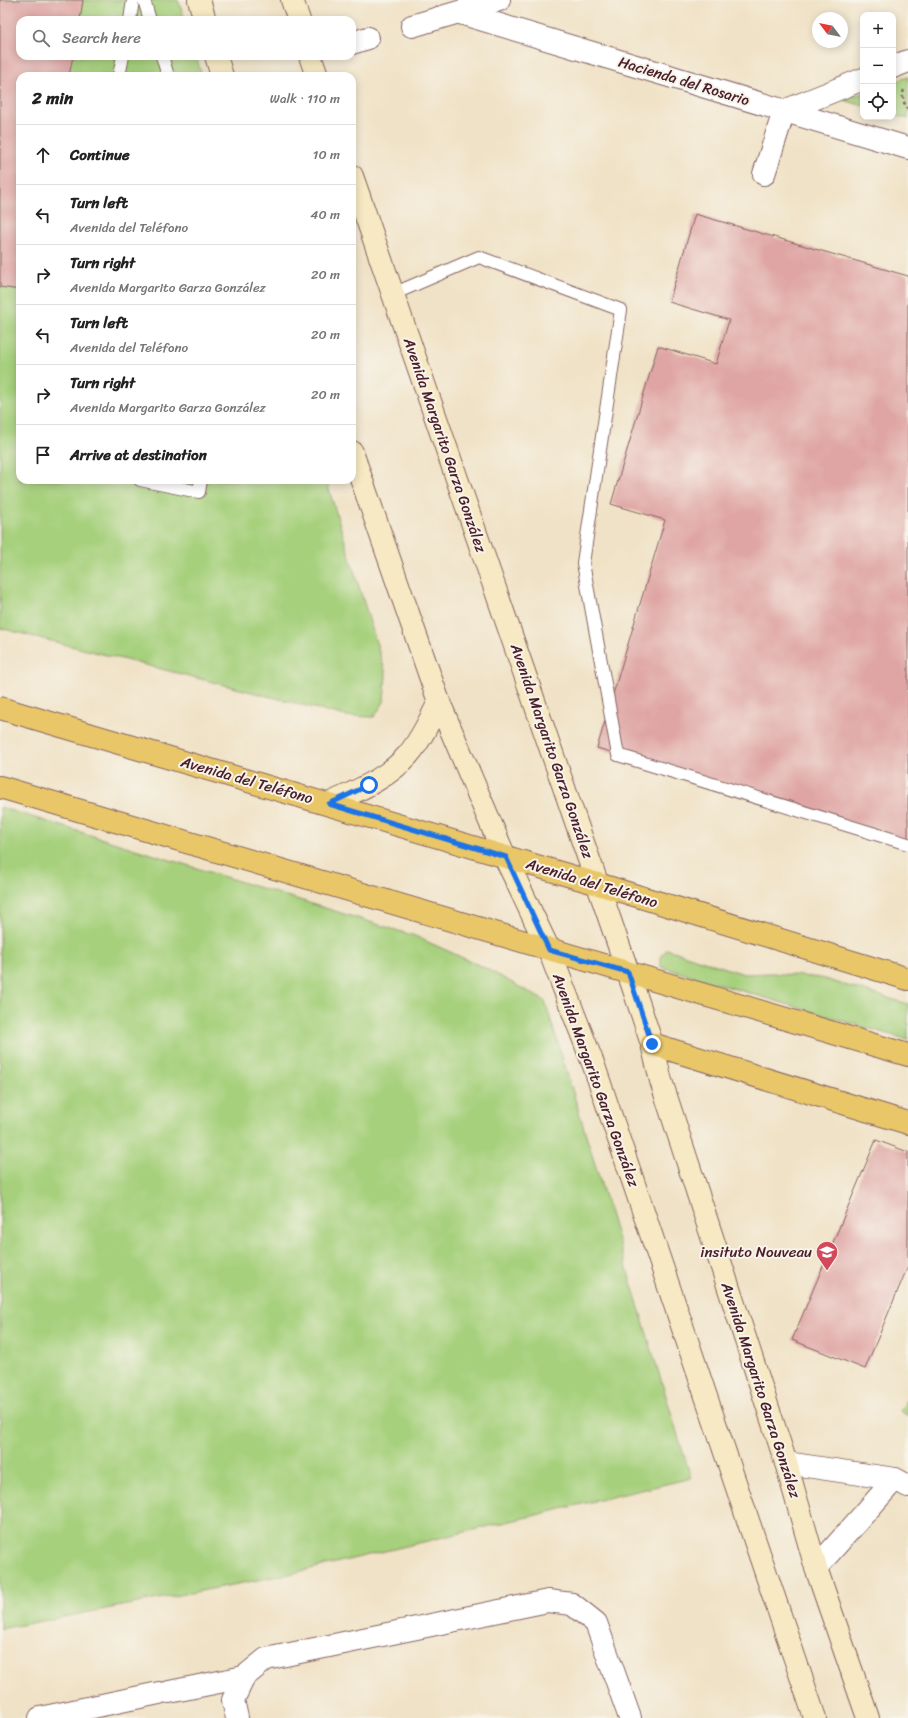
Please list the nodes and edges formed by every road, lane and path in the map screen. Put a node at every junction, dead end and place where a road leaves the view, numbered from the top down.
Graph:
1 (133, 0) edge
2 (144, 0) edge
3 (200, 0) edge
4 (292, 0) edge
5 (499, 0) edge
6 (460, 13) junction
7 (131, 16) edge
8 (149, 16) edge
9 (204, 16) edge
10 (298, 16) edge
11 (412, 26) dead end
12 (122, 60) edge
13 (163, 60) edge
14 (217, 60) edge
15 (311, 60) edge
16 (908, 61) edge
17 (896, 66) edge
18 (120, 72) edge
19 (167, 72) edge
20 (221, 72) edge
21 (316, 72) edge
22 (860, 80) edge
23 (907, 85) dead end
24 (908, 109) edge
25 (784, 111) junction
26 (908, 148) edge
27 (764, 174) dead end
28 (356, 188) edge
29 (393, 294) junction
30 (356, 463) edge
31 (160, 484) edge
32 (200, 484) edge
33 (439, 702) junction
34 (0, 708) edge
35 (0, 787) edge
36 (329, 804) junction
37 (908, 844) edge
38 (506, 857) junction
39 (598, 884) junction
40 (549, 950) junction
41 (628, 972) junction
42 (908, 979) edge
43 (652, 1044) junction
44 (908, 1055) edge
45 (908, 1123) edge
46 (786, 1463) junction
47 (902, 1483) edge
48 (816, 1568) junction
49 (244, 1677) junction
50 (64, 1716) edge
51 (40, 1718) edge
52 (237, 1718) edge
53 (630, 1718) edge
54 (815, 1718) edge
55 (868, 1718) edge

1 - 7 lane
2 - 8 lane
3 - 9 main road
4 - 10 main road
5 - 6 street
6 - 11 street
6 - 25 street, Hacienda del Rosario
12 - 18 lane
13 - 19 lane
14 - 20 main road
15 - 21 main road
16 - 17 street
22 - 25 street
23 - 24 path
25 - 26 street, Hacienda del Rosario
25 - 27 street
28 - 29 main road, Avenida Margarito Garza González
29 - 37 lane
29 - 39 main road, Avenida Margarito Garza González
30 - 33 main road, Avenida Margarito Garza González
31 - 32 lane
33 - 36 main road
33 - 38 main road, Avenida Margarito Garza González
34 - 36 main road, Avenida del Teléfono
35 - 40 main road
36 - 38 main road, Avenida del Teléfono
38 - 39 main road, Avenida del Teléfono
38 - 40 main road, Avenida Margarito Garza González
39 - 41 main road, Avenida Margarito Garza González
39 - 42 main road, Avenida del Teléfono
40 - 41 main road
40 - 54 main road, Avenida Margarito Garza González
41 - 43 main road, Avenida Margarito Garza González
41 - 44 main road
43 - 45 main road
43 - 46 main road, Avenida Margarito Garza González
46 - 47 street
46 - 48 main road, Avenida Margarito Garza González
47 - 48 street
48 - 55 main road, Avenida Margarito Garza González
49 - 50 street
49 - 52 street
49 - 53 street
50 - 51 street

